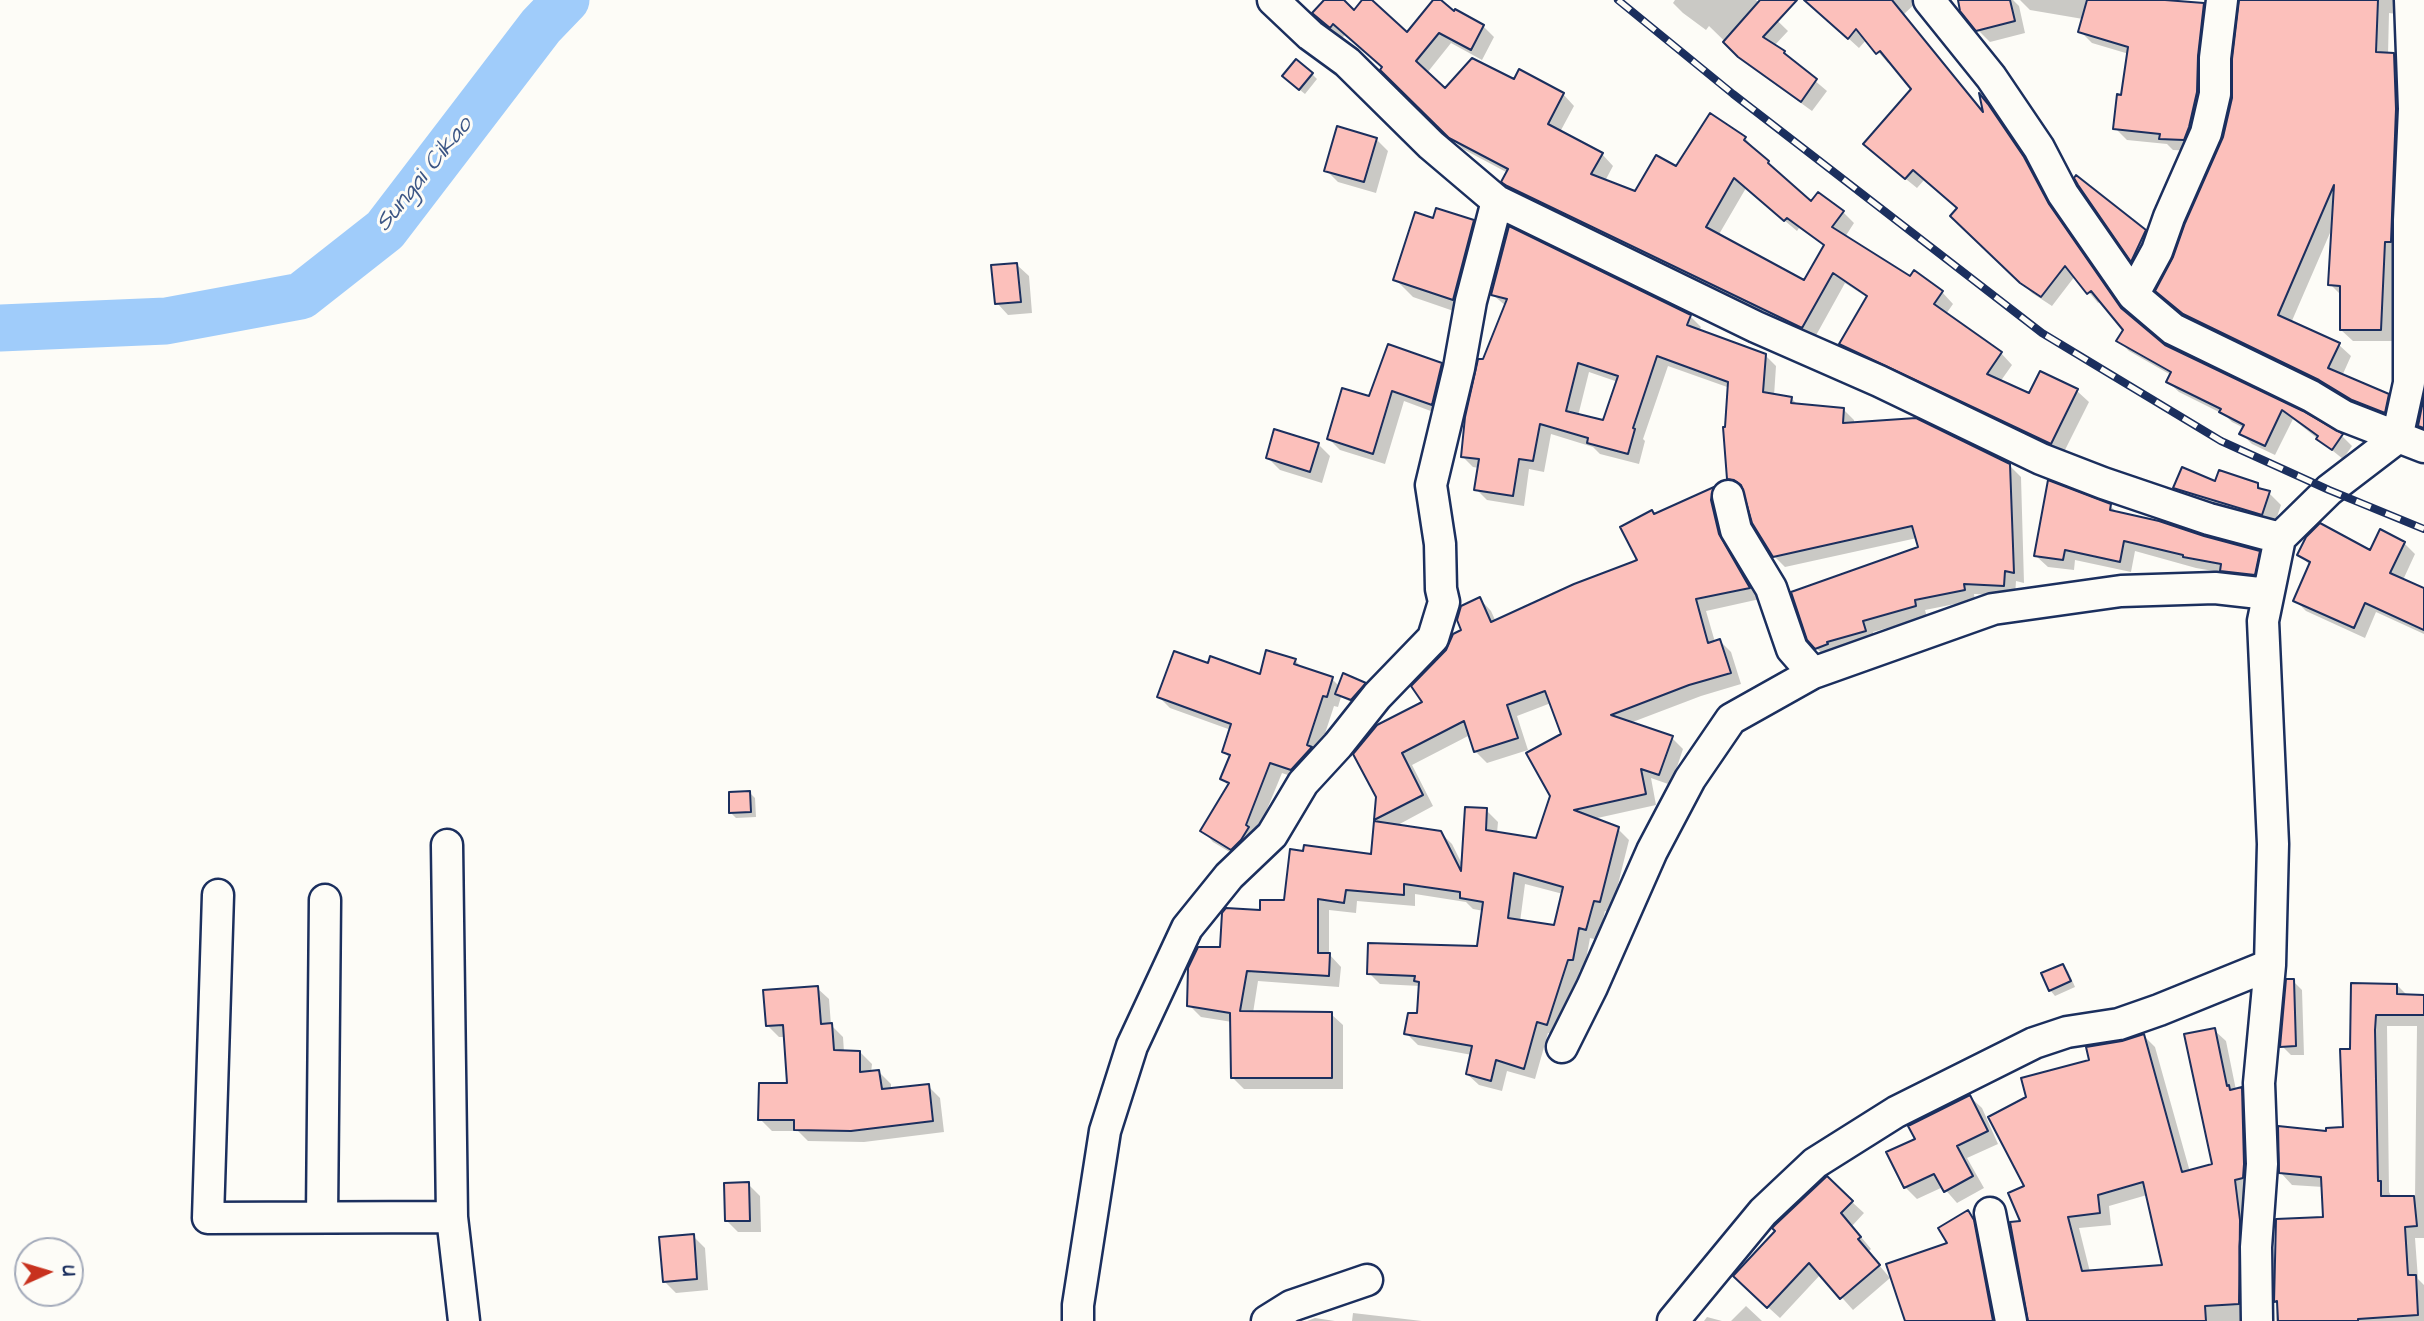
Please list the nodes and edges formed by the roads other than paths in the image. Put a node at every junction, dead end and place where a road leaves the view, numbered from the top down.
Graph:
1 (1273, 0) edge
2 (1929, 0) edge
3 (2222, 0) edge
4 (2410, 0) edge
5 (1497, 201) junction
6 (2133, 295) junction
7 (2411, 442) edge
8 (1728, 496) dead end
9 (2280, 538) junction
10 (2268, 594) junction
11 (1813, 673) junction
12 (447, 845) dead end
13 (218, 895) dead end
14 (325, 900) dead end
15 (2270, 965) junction
16 (1562, 1048) dead end
17 (1990, 1213) dead end
18 (322, 1217) junction
19 (452, 1217) junction
20 (1367, 1280) dead end
21 (464, 1321) edge
22 (1078, 1321) edge
23 (1267, 1321) edge
24 (1673, 1321) edge
25 (2011, 1321) edge
26 (2256, 1321) edge

1 - 5 street
2 - 6 street
3 - 6 street
4 - 7 street
5 - 9 street
5 - 22 street
6 - 7 street
7 - 9 street
8 - 11 street
9 - 10 street
10 - 11 street
10 - 15 street
11 - 16 street
12 - 19 street
13 - 18 street
14 - 18 street
15 - 24 street
15 - 26 street
17 - 25 street
18 - 19 street
19 - 21 street
20 - 23 street

